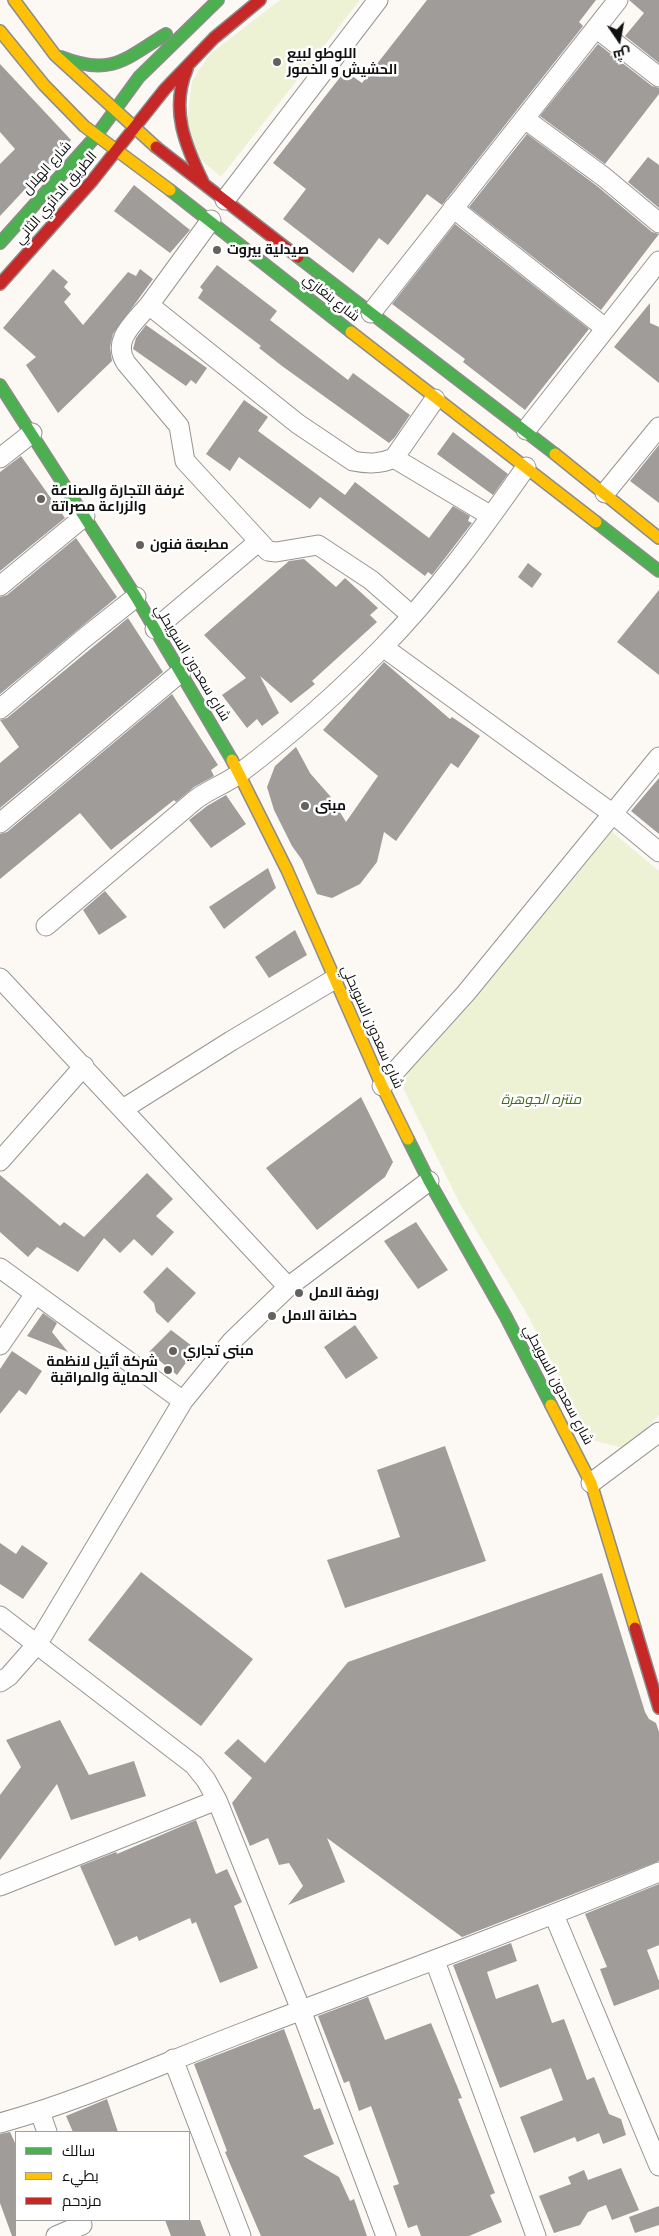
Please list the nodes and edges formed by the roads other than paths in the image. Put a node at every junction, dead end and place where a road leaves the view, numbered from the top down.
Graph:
1 (14, 0) edge
2 (218, 0) edge
3 (260, 0) edge
4 (378, 0) edge
5 (618, 0) edge
6 (203, 14) junction
7 (596, 28) junction
8 (0, 31) edge
9 (55, 55) junction
10 (195, 57) junction
11 (659, 77) edge
12 (115, 111) junction
13 (525, 119) junction
14 (133, 129) junction
15 (96, 136) junction
16 (116, 151) junction
17 (204, 183) junction
18 (226, 200) junction
19 (453, 208) junction
20 (211, 220) junction
21 (659, 223) edge
22 (0, 243) edge
23 (659, 262) edge
24 (0, 284) edge
25 (149, 305) junction
26 (371, 313) junction
27 (605, 328) junction
28 (0, 385) edge
29 (435, 399) junction
30 (659, 427) edge
31 (526, 430) junction
32 (32, 433) junction
33 (0, 458) edge
34 (394, 458) junction
35 (526, 467) junction
36 (604, 493) junction
37 (85, 516) junction
38 (491, 516) junction
39 (659, 538) edge
40 (258, 542) junction
41 (659, 571) edge
42 (0, 586) edge
43 (136, 598) junction
44 (411, 615) junction
45 (155, 629) junction
46 (383, 647) junction
47 (181, 672) junction
48 (0, 709) edge
49 (659, 756) edge
50 (240, 773) junction
51 (613, 814) junction
52 (0, 823) edge
53 (659, 852) edge
54 (46, 926) dead end
55 (0, 978) edge
56 (334, 980) junction
57 (84, 1066) junction
58 (382, 1086) junction
59 (123, 1108) junction
60 (0, 1161) edge
61 (429, 1181) junction
62 (0, 1268) edge
63 (288, 1288) junction
64 (35, 1294) junction
65 (0, 1345) edge
66 (183, 1401) junction
67 (659, 1432) edge
68 (591, 1483) junction
69 (0, 1616) edge
70 (38, 1643) junction
71 (0, 1682) edge
72 (659, 1708) edge
73 (217, 1800) junction
74 (659, 1872) edge
75 (0, 1886) edge
76 (554, 1915) junction
77 (435, 1961) junction
78 (301, 2010) junction
79 (173, 2059) junction
80 (40, 2112) junction
81 (0, 2123) edge
82 (47, 2131) edge
83 (659, 2166) edge
84 (83, 2227) edge
85 (56, 2236) edge
86 (241, 2236) edge
87 (386, 2236) edge
88 (536, 2236) edge

1 - 9 main road, شارع بنغازي
2 - 6 main road
3 - 10 main road
4 - 18 street
5 - 7 street
6 - 9 main road
6 - 12 main road, شارع الهلال
7 - 11 street
7 - 13 street
8 - 15 main road, شارع بنغازي
9 - 12 main road, شارع بنغازي
10 - 14 main road, الطريق الدائري الثاني
10 - 17 main road
12 - 14 main road, شارع بنغازي
12 - 15 main road, شارع الهلال
13 - 19 street
13 - 21 street
14 - 16 main road, الطريق الدائري الثاني
14 - 17 main road, شارع بنغازي
15 - 16 main road, شارع بنغازي
15 - 22 main road, شارع الهلال
16 - 20 main road, شارع بنغازي
16 - 24 main road, الطريق الدائري الثاني
17 - 18 main road, شارع بنغازي
18 - 26 main road, شارع بنغازي
19 - 26 street
19 - 27 street
20 - 25 street
20 - 29 main road, شارع بنغازي
23 - 27 street
25 - 34 street
25 - 40 street
26 - 31 main road, شارع بنغازي
27 - 31 street
28 - 32 main road, شارع سعدون السويحلي
29 - 34 street
29 - 35 main road, شارع بنغازي
30 - 36 street
31 - 36 main road, شارع بنغازي
32 - 33 street
32 - 37 main road, شارع سعدون السويحلي
34 - 38 street
35 - 38 street
35 - 41 main road, شارع بنغازي
36 - 39 main road, شارع بنغازي
37 - 42 street
37 - 43 main road, شارع سعدون السويحلي
38 - 44 street
40 - 44 street
40 - 45 street
43 - 45 main road, شارع سعدون السويحلي
43 - 48 street
44 - 46 street
45 - 47 main road, شارع سعدون السويحلي
46 - 50 street
46 - 51 street
47 - 50 main road, شارع سعدون السويحلي
47 - 52 street
49 - 51 street
50 - 54 street
50 - 56 main road, شارع سعدون السويحلي
51 - 53 street
51 - 58 street
55 - 57 street
56 - 58 main road, شارع سعدون السويحلي
56 - 59 street
57 - 59 street
57 - 60 street
58 - 61 main road, شارع سعدون السويحلي
59 - 63 street
61 - 63 street
61 - 68 main road, شارع سعدون السويحلي
62 - 64 street
63 - 66 street
64 - 65 street
64 - 66 street
66 - 70 street
67 - 68 street
68 - 72 main road, شارع سعدون السويحلي
69 - 70 street
70 - 71 street
70 - 73 street
73 - 75 street
73 - 78 street
74 - 76 street
76 - 77 street
76 - 83 street
77 - 78 street
77 - 88 street
78 - 79 street
78 - 87 street
79 - 80 street
79 - 86 street
80 - 81 street
80 - 82 street
84 - 85 street

